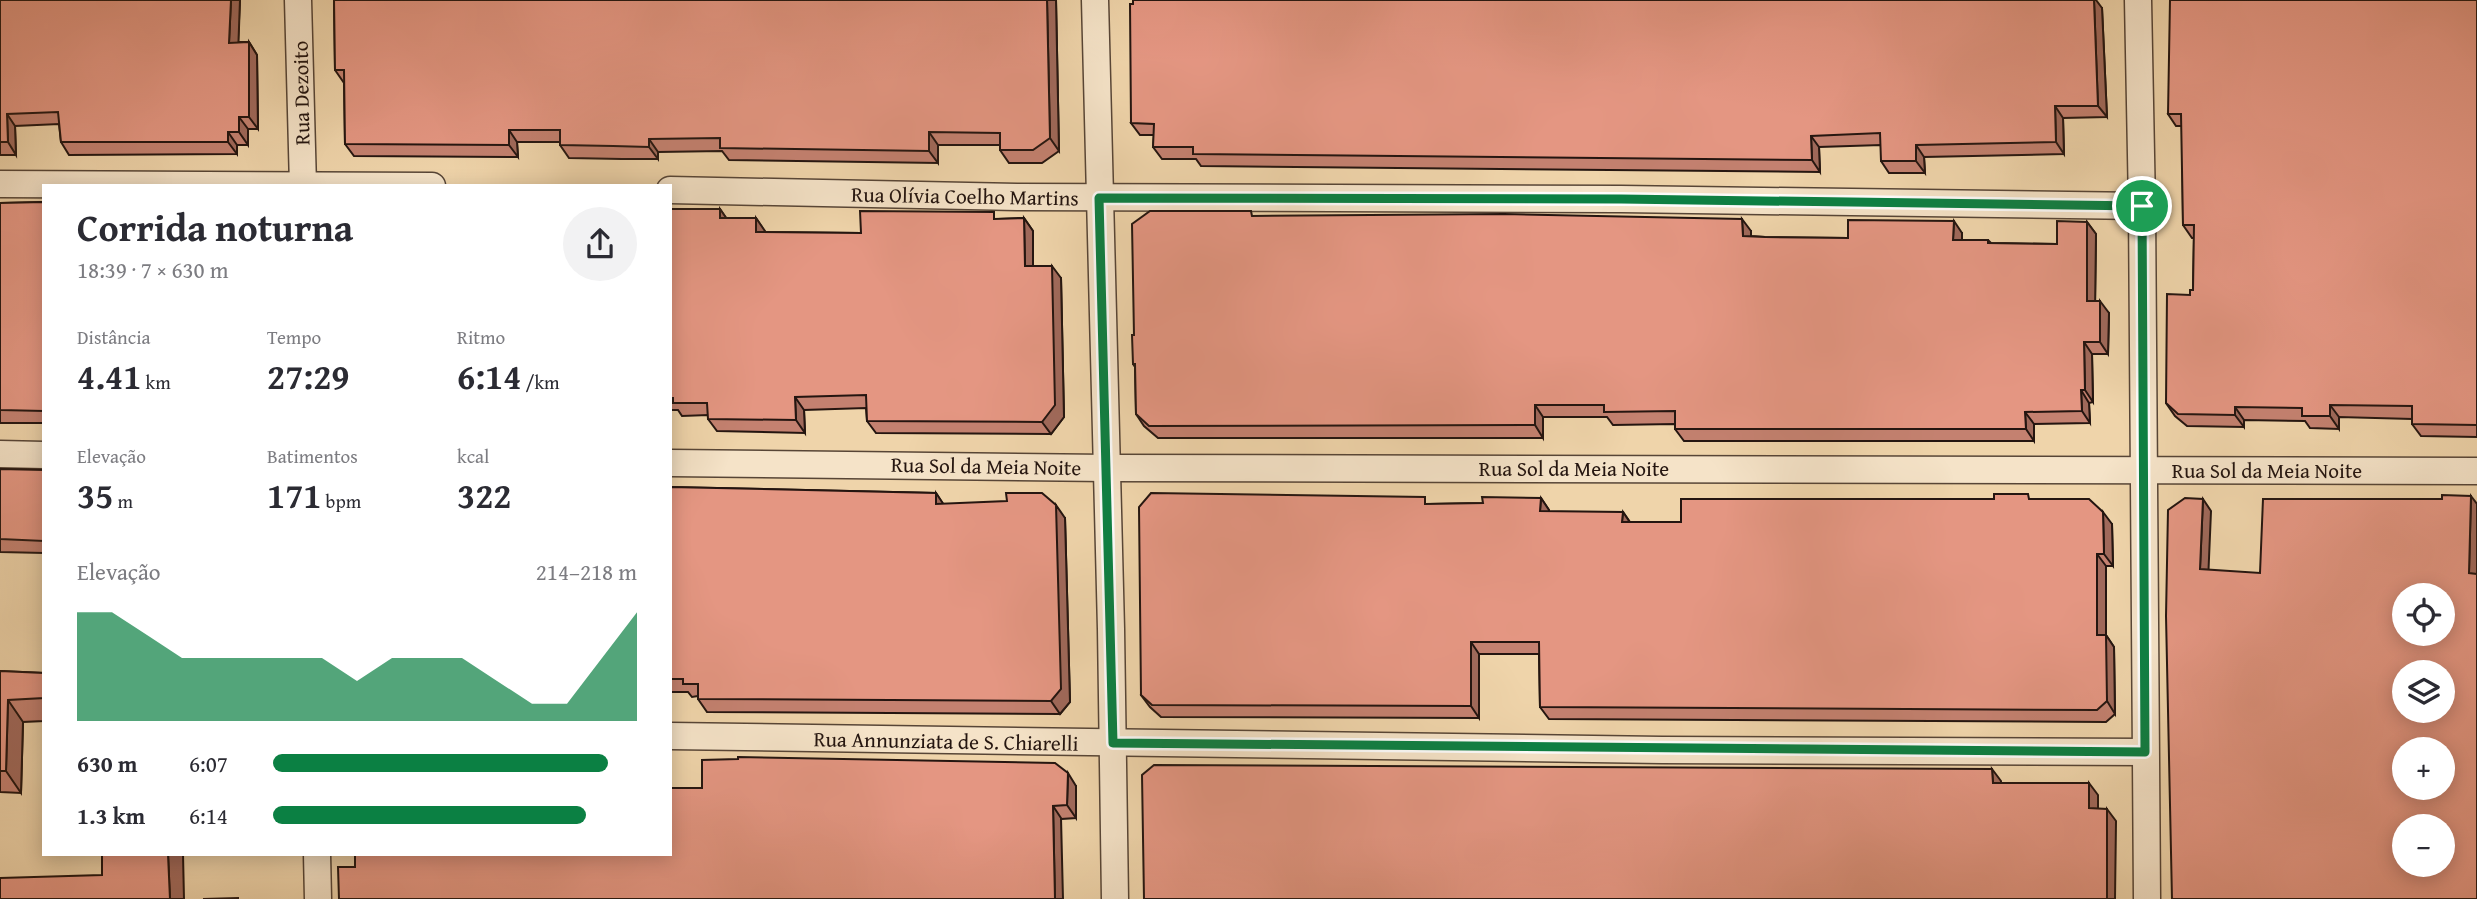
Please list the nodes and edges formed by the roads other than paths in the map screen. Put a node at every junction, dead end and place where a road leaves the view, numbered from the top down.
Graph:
1 (298, 0) edge
2 (1095, 0) edge
3 (2138, 0) edge
4 (0, 184) edge
5 (42, 184) edge
6 (303, 184) edge
7 (672, 190) edge
8 (1099, 198) junction
9 (2142, 206) junction
10 (0, 454) edge
11 (42, 455) edge
12 (672, 463) edge
13 (1107, 468) junction
14 (2143, 469) junction
15 (2477, 471) edge
16 (672, 736) edge
17 (1113, 743) junction
18 (2145, 752) junction
19 (317, 856) edge
20 (318, 899) edge
21 (1115, 899) edge
22 (2147, 899) edge

1 - 6 street, Rua Dezoito
2 - 8 street
3 - 9 street
4 - 5 street
7 - 8 street, Rua Olívia Coelho Martins
8 - 9 street, Rua Olívia Coelho Martins
8 - 13 street
9 - 14 street
10 - 11 street
12 - 13 street, Rua Sol da Meia Noite
13 - 14 street, Rua Sol da Meia Noite
13 - 17 street
14 - 15 street, Rua Sol da Meia Noite
14 - 18 street
16 - 17 street, Rua Annunziata de S. Chiarelli
17 - 18 street, Rua Annunziata de S. Chiarelli
17 - 21 street
18 - 22 street
19 - 20 street

